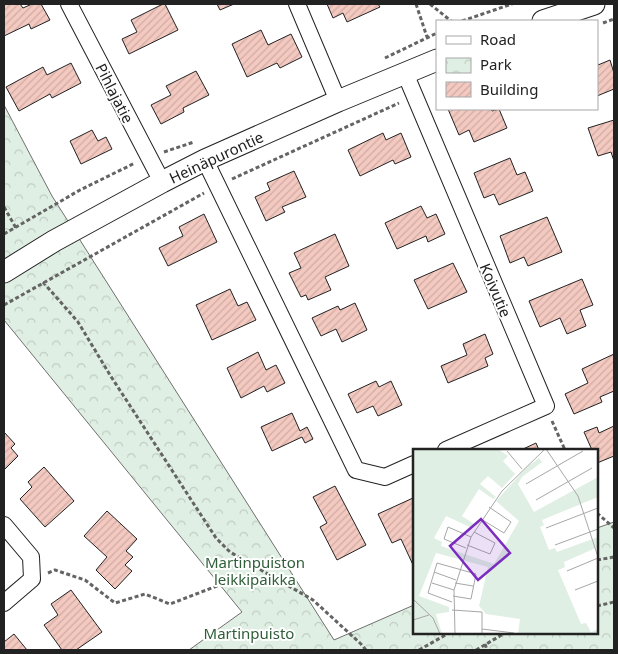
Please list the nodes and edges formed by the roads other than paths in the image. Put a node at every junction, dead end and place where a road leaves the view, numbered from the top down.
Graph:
1 (69, 4) edge
2 (297, 4) edge
3 (594, 4) edge
4 (546, 20) edge
5 (436, 60) edge
6 (406, 73) junction
7 (338, 101) junction
8 (205, 160) junction
9 (162, 182) junction
10 (4, 272) edge
11 (448, 449) edge
12 (413, 464) edge
13 (4, 526) edge
14 (4, 603) edge

1 - 9 street, Pihlajatie
2 - 7 street
3 - 4 street
5 - 6 street, Heinäpurontie
6 - 7 street, Heinäpurontie
6 - 11 street, Koivutie
7 - 8 street, Heinäpurontie
8 - 9 street, Heinäpurontie
8 - 12 street
9 - 10 street, Heinäpurontie
13 - 14 street

